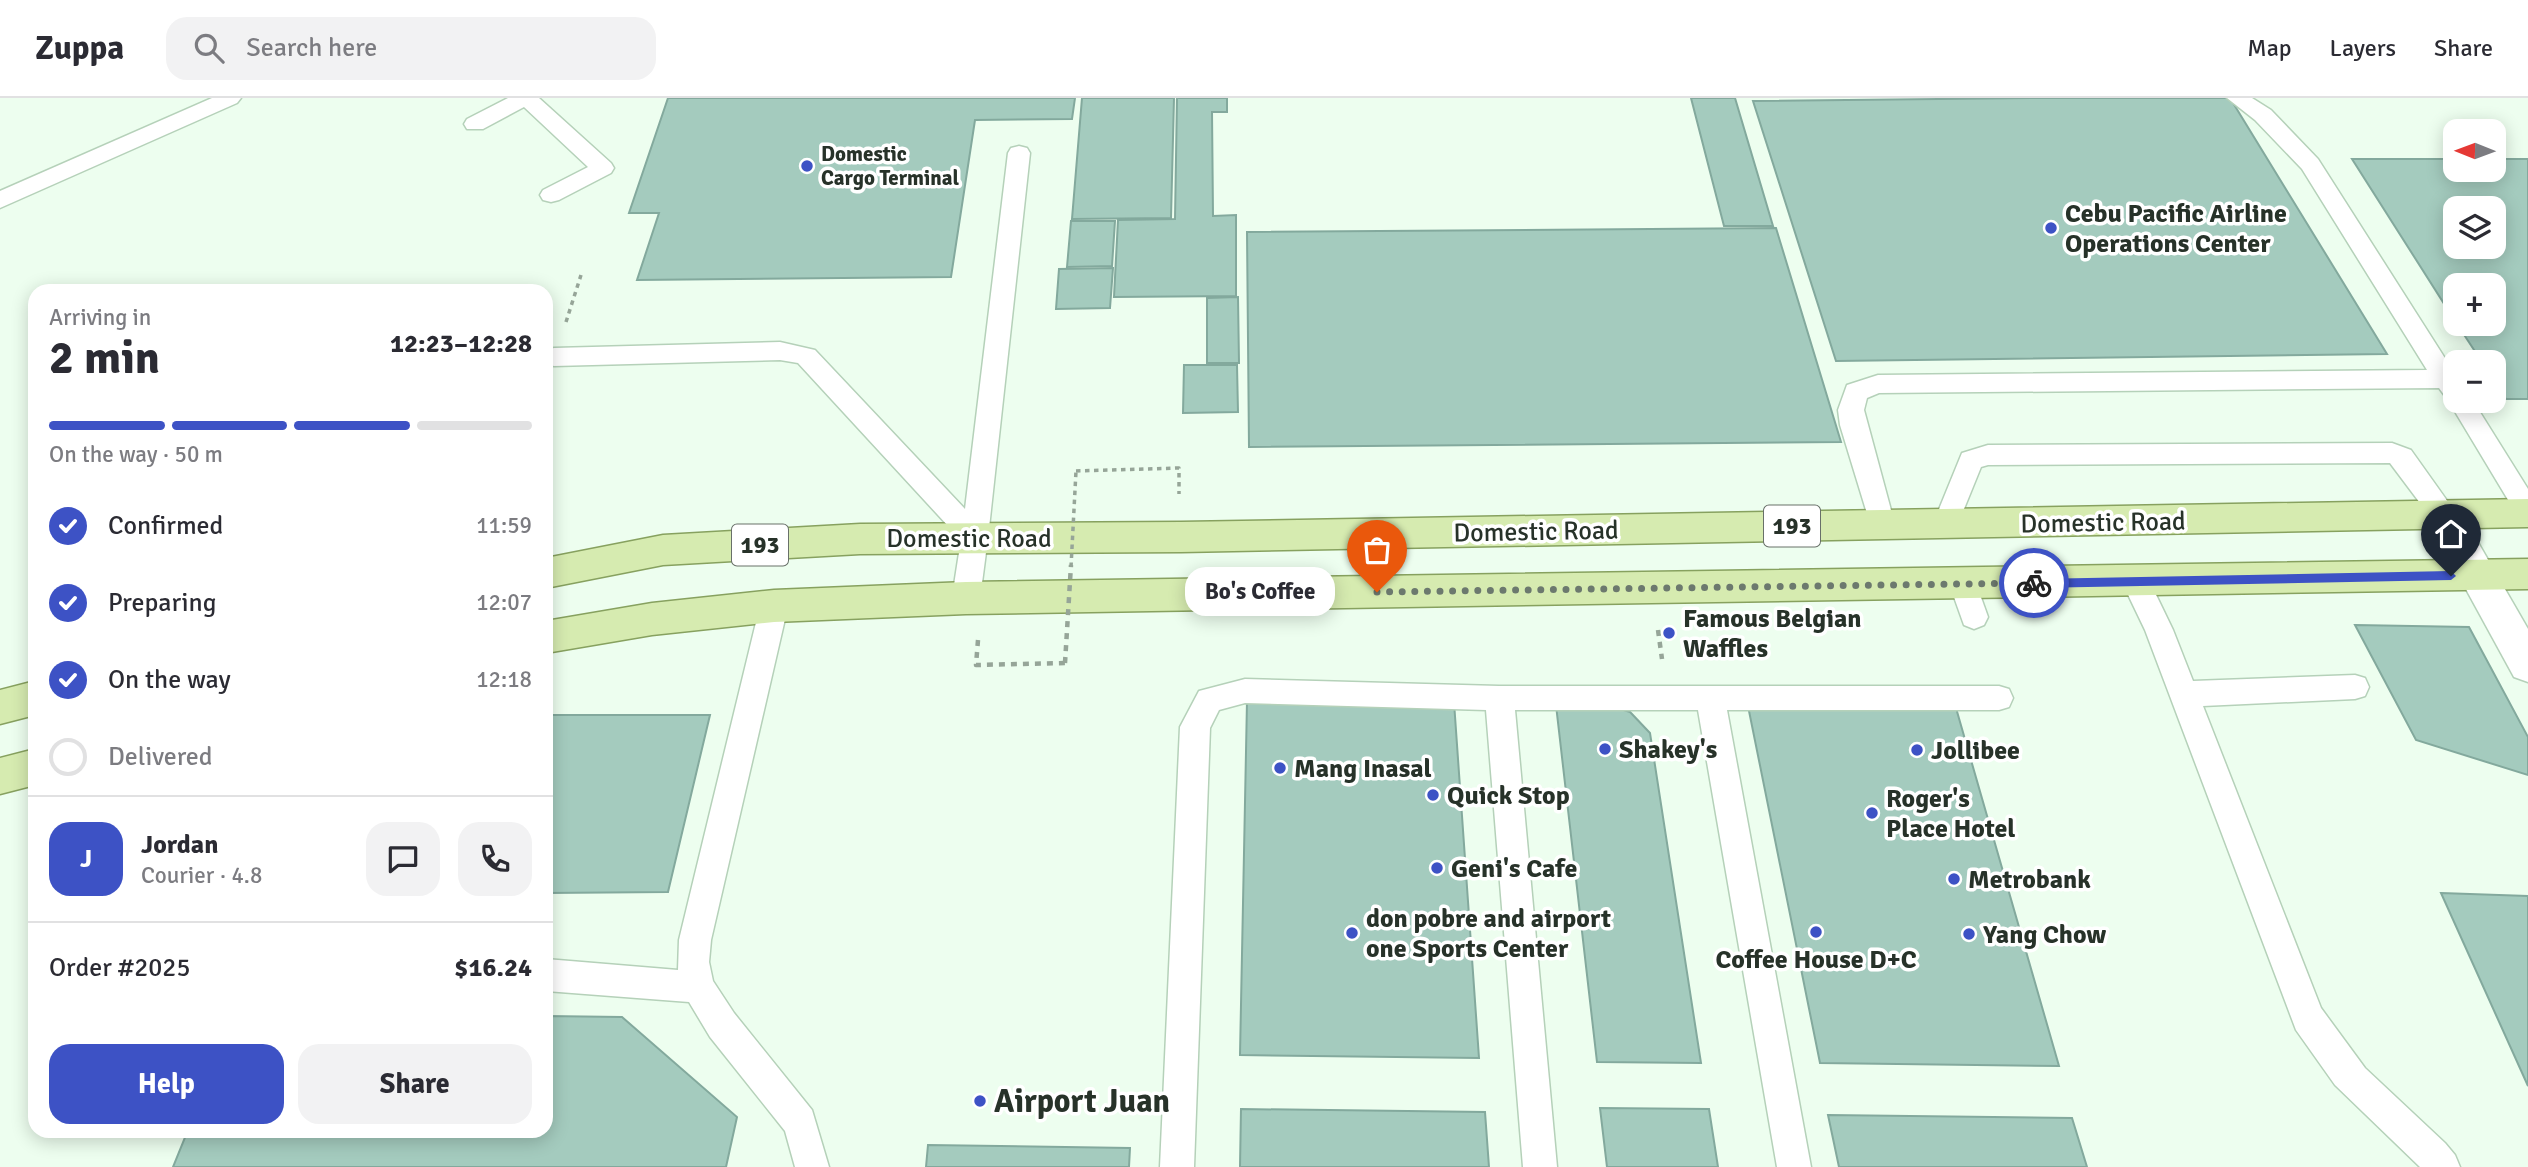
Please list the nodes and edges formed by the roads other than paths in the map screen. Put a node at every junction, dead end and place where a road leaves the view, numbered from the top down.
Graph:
1 (230, 98) edge
2 (526, 98) edge
3 (2238, 98) edge
4 (475, 124) dead end
5 (1019, 153) dead end
6 (551, 195) dead end
7 (0, 201) edge
8 (554, 356) dead end
9 (2443, 375) edge
10 (2443, 386) edge
11 (2467, 413) edge
12 (2528, 512) edge
13 (2444, 516) junction
14 (1946, 524) junction
15 (1882, 525) junction
16 (975, 537) junction
17 (553, 572) edge
18 (2528, 574) edge
19 (2477, 575) junction
20 (2135, 580) junction
21 (974, 598) junction
22 (774, 606) junction
23 (553, 636) edge
24 (2528, 666) edge
25 (2356, 687) dead end
26 (2184, 694) junction
27 (1499, 698) junction
28 (1710, 698) junction
29 (1999, 698) dead end
30 (28, 700) edge
31 (0, 707) edge
32 (28, 769) edge
33 (0, 776) edge
34 (553, 976) edge
35 (698, 987) junction
36 (813, 1167) edge
37 (1177, 1167) edge
38 (1540, 1167) edge
39 (1794, 1167) edge
40 (2443, 1167) edge

1 - 7 lane
2 - 4 lane
2 - 6 lane
3 - 9 lane
5 - 16 lane
8 - 16 lane
10 - 15 lane
11 - 12 lane
12 - 13 main road, Domestic Road / 193
13 - 14 main road, Domestic Road / 193
13 - 14 lane
13 - 19 street
14 - 15 main road, Domestic Road / 193
15 - 16 main road, Domestic Road / 193
16 - 17 main road, Domestic Road / 193
16 - 21 lane
18 - 19 main road, 193
19 - 20 main road, 193
19 - 24 street
20 - 21 main road, 193
20 - 26 lane
21 - 22 main road, 193
22 - 23 main road, 193
22 - 35 lane
25 - 26 lane
26 - 40 lane
27 - 28 lane
27 - 37 lane
27 - 38 lane
28 - 29 lane
28 - 39 lane
30 - 31 main road
32 - 33 main road
34 - 35 lane
35 - 36 lane

